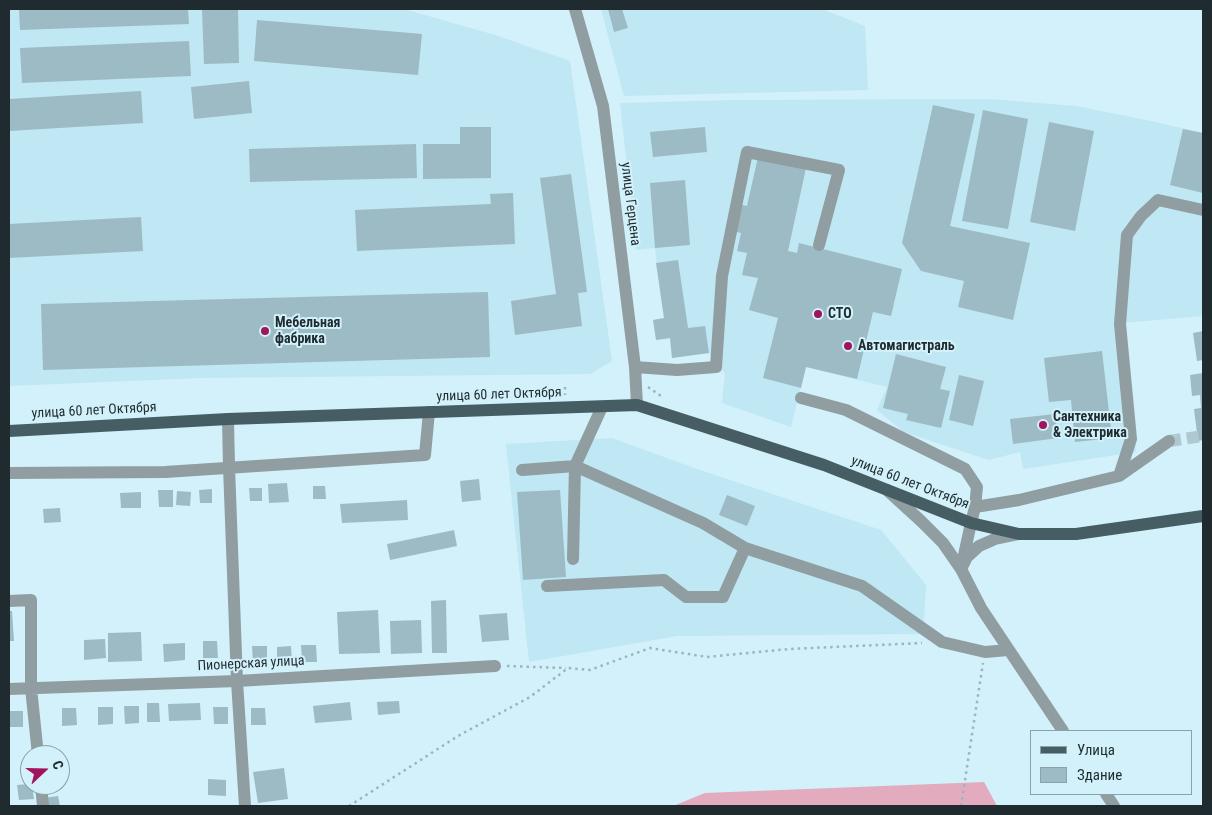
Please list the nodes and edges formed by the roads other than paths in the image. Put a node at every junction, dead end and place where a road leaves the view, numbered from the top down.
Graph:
1 (575, 9) edge
2 (1203, 210) edge
3 (819, 245) dead end
4 (640, 368) junction
5 (801, 398) dead end
6 (637, 405) junction
7 (602, 406) junction
8 (429, 412) junction
9 (228, 419) junction
10 (9, 431) edge
11 (1169, 441) tunnel mouth
12 (575, 466) junction
13 (229, 467) junction
14 (522, 470) dead end
15 (9, 473) edge
16 (1119, 476) junction
17 (886, 490) junction
18 (975, 507) junction
19 (1203, 516) edge
20 (970, 523) junction
21 (1019, 534) junction
22 (745, 548) junction
23 (573, 559) dead end
24 (961, 569) junction
25 (547, 586) dead end
26 (9, 601) edge
27 (1008, 650) junction
28 (496, 666) road end
29 (237, 681) junction
30 (31, 688) junction
31 (9, 689) edge
32 (1062, 730) edge
33 (37, 745) edge
34 (245, 806) edge

1 - 4 street, улица Герцена
2 - 16 street
3 - 4 street
4 - 6 street, улица Герцена
5 - 18 street
6 - 7 main road, улица 60 лет Октября
6 - 17 main road, улица 60 лет Октября
7 - 8 main road, улица 60 лет Октября
7 - 12 street
8 - 9 main road, улица 60 лет Октября
8 - 13 street
9 - 10 main road, улица 60 лет Октября
9 - 13 street
11 - 16 street
12 - 14 street
12 - 22 street
12 - 23 street
13 - 15 street
13 - 29 street
16 - 18 street
17 - 20 main road, улица 60 лет Октября
17 - 24 street
18 - 20 street
19 - 21 main road, улица 60 лет Октября
20 - 21 main road, улица 60 лет Октября
20 - 24 street, улица 60 лет Октября
21 - 24 street
22 - 25 street
22 - 27 street
24 - 27 street
26 - 30 street
27 - 32 street
28 - 29 street, Пионерская улица
29 - 30 street, Пионерская улица
29 - 34 street
30 - 31 street, Пионерская улица
30 - 33 street

